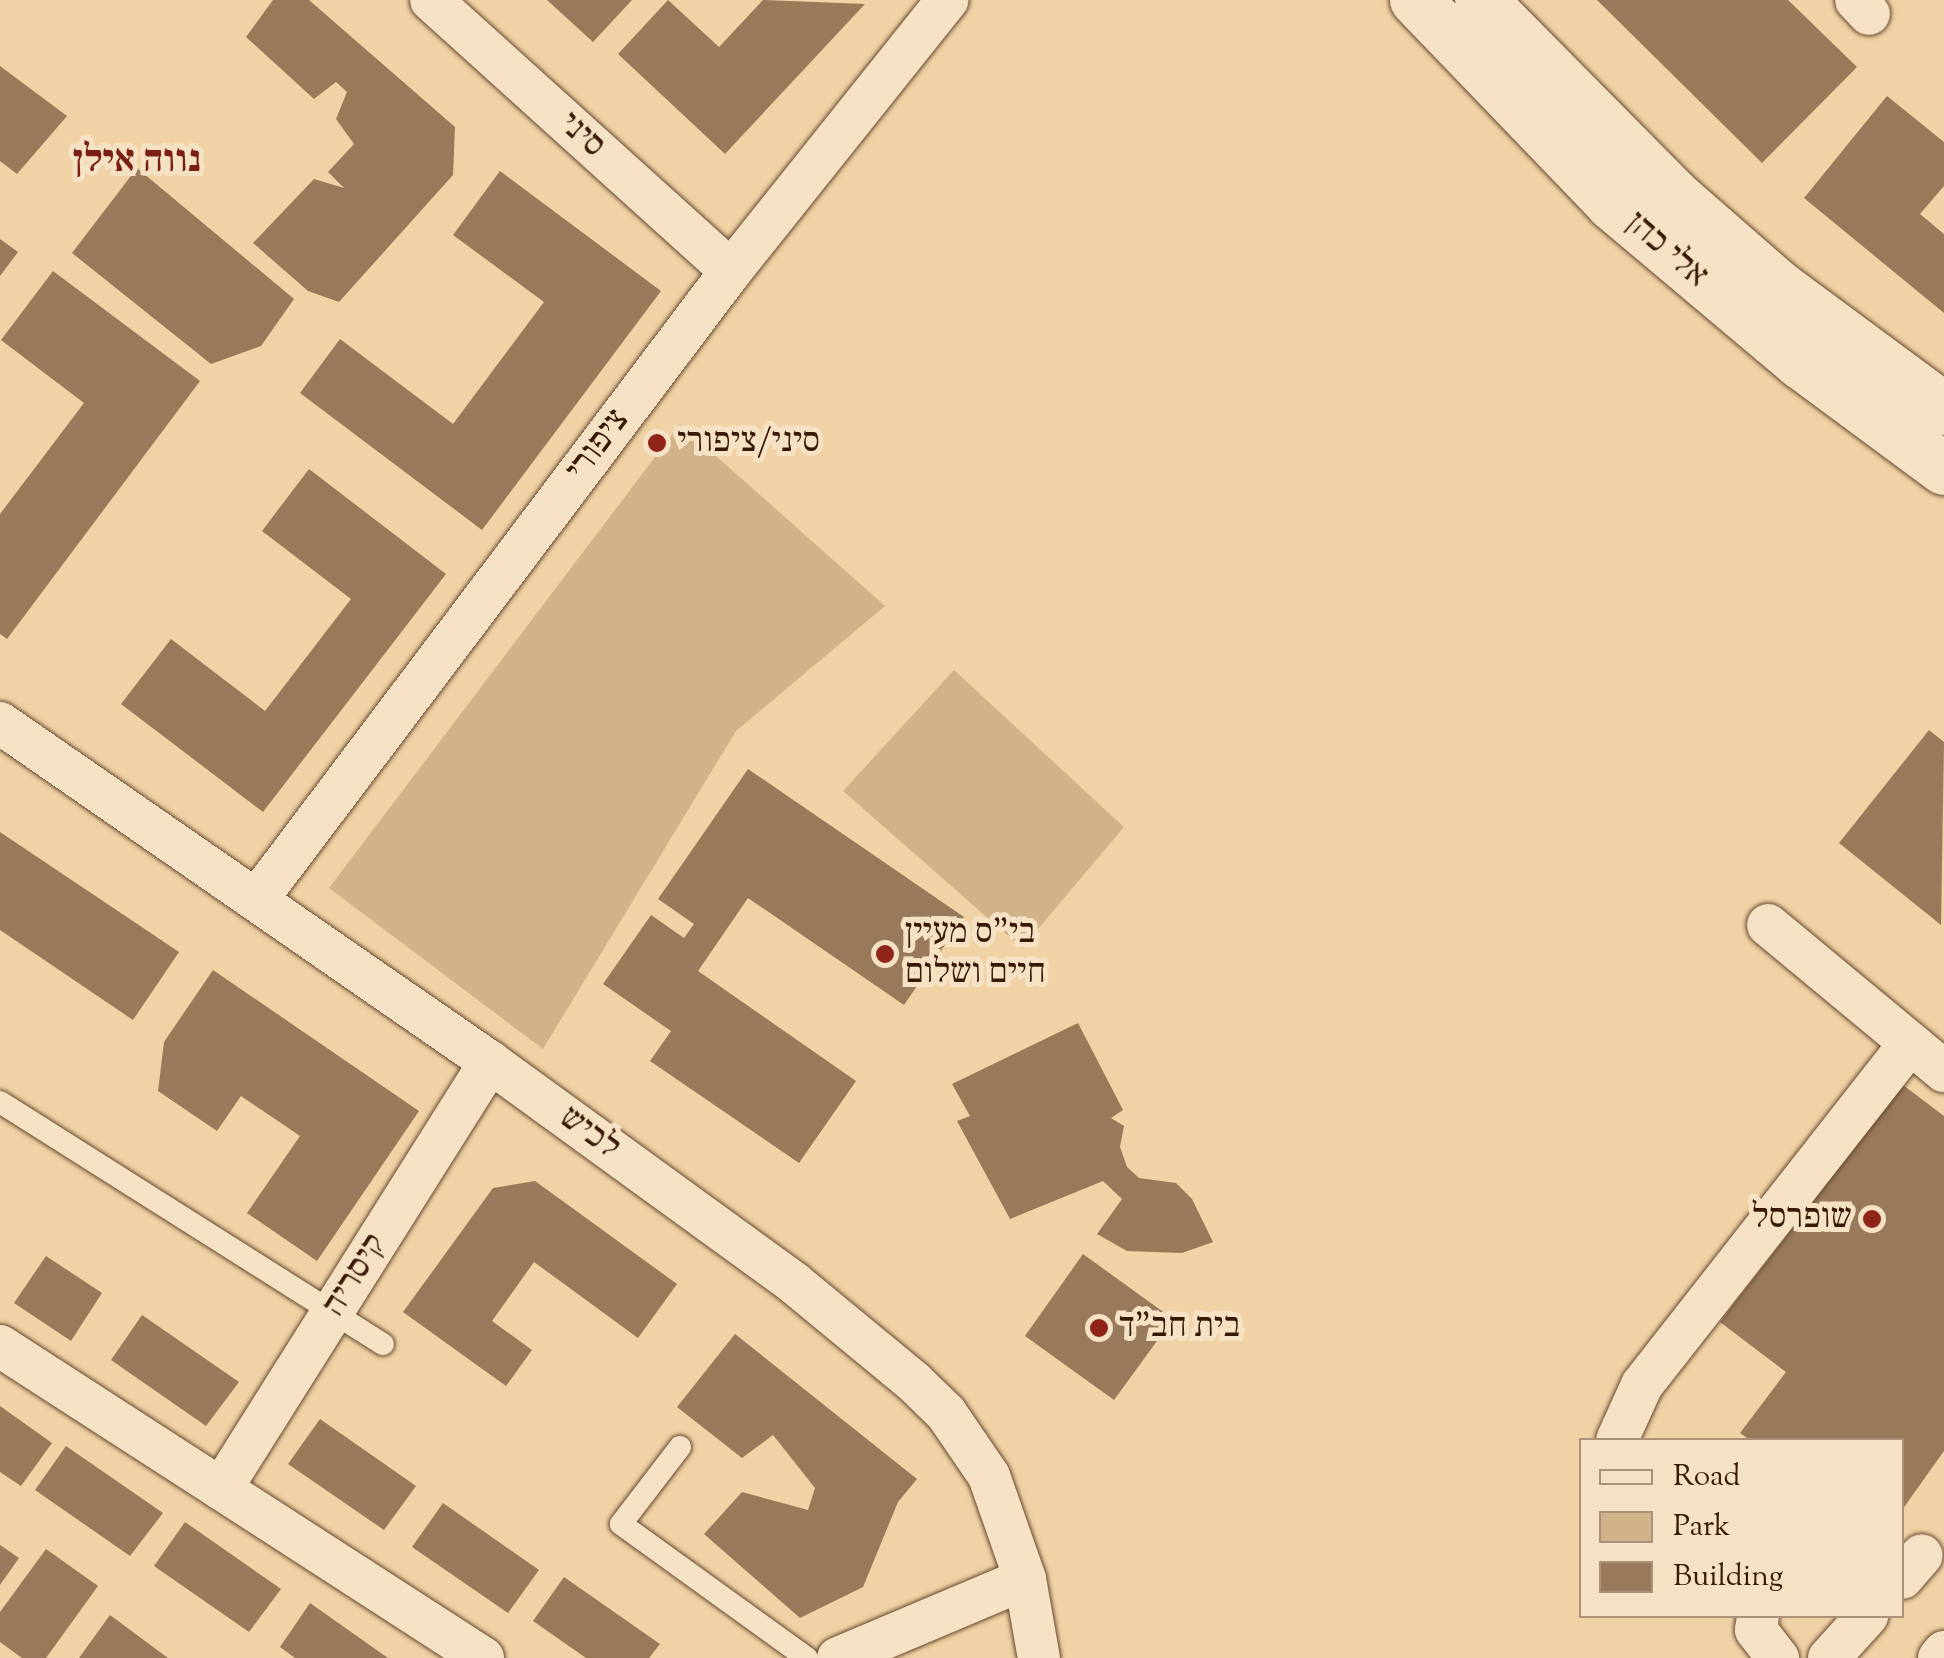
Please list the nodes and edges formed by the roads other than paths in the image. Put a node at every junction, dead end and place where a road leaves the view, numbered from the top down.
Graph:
1 (431, 0) edge
2 (947, 0) edge
3 (1416, 0) edge
4 (1481, 0) edge
5 (730, 271) junction
6 (1944, 409) edge
7 (1944, 470) edge
8 (0, 723) edge
9 (258, 898) junction
10 (1768, 926) dead end
11 (1908, 1045) junction
12 (490, 1062) junction
13 (1944, 1071) edge
14 (0, 1102) edge
15 (332, 1313) junction
16 (383, 1344) dead end
17 (0, 1346) edge
18 (1619, 1438) edge
19 (680, 1447) dead end
20 (221, 1489) junction
21 (1025, 1579) junction
22 (1758, 1618) edge
23 (1866, 1618) edge
24 (484, 1658) edge
25 (807, 1658) edge
26 (838, 1658) edge
27 (1039, 1658) edge
28 (1778, 1658) edge
29 (1829, 1658) edge

1 - 5 street, סיני
2 - 5 street, ציפורי
3 - 7 street, אלי כהן
4 - 6 street, אלי כהן
5 - 9 street, ציפורי
8 - 9 street, לכיש
9 - 12 street, לכיש
10 - 11 street
11 - 13 street
11 - 18 street
12 - 15 street, קיסריה
12 - 21 street, לכיש
14 - 15 lane
15 - 16 lane
15 - 20 street, קיסריה
17 - 20 street
19 - 25 lane
20 - 24 street
21 - 26 street
21 - 27 street, לכיש
22 - 28 street
23 - 29 street

